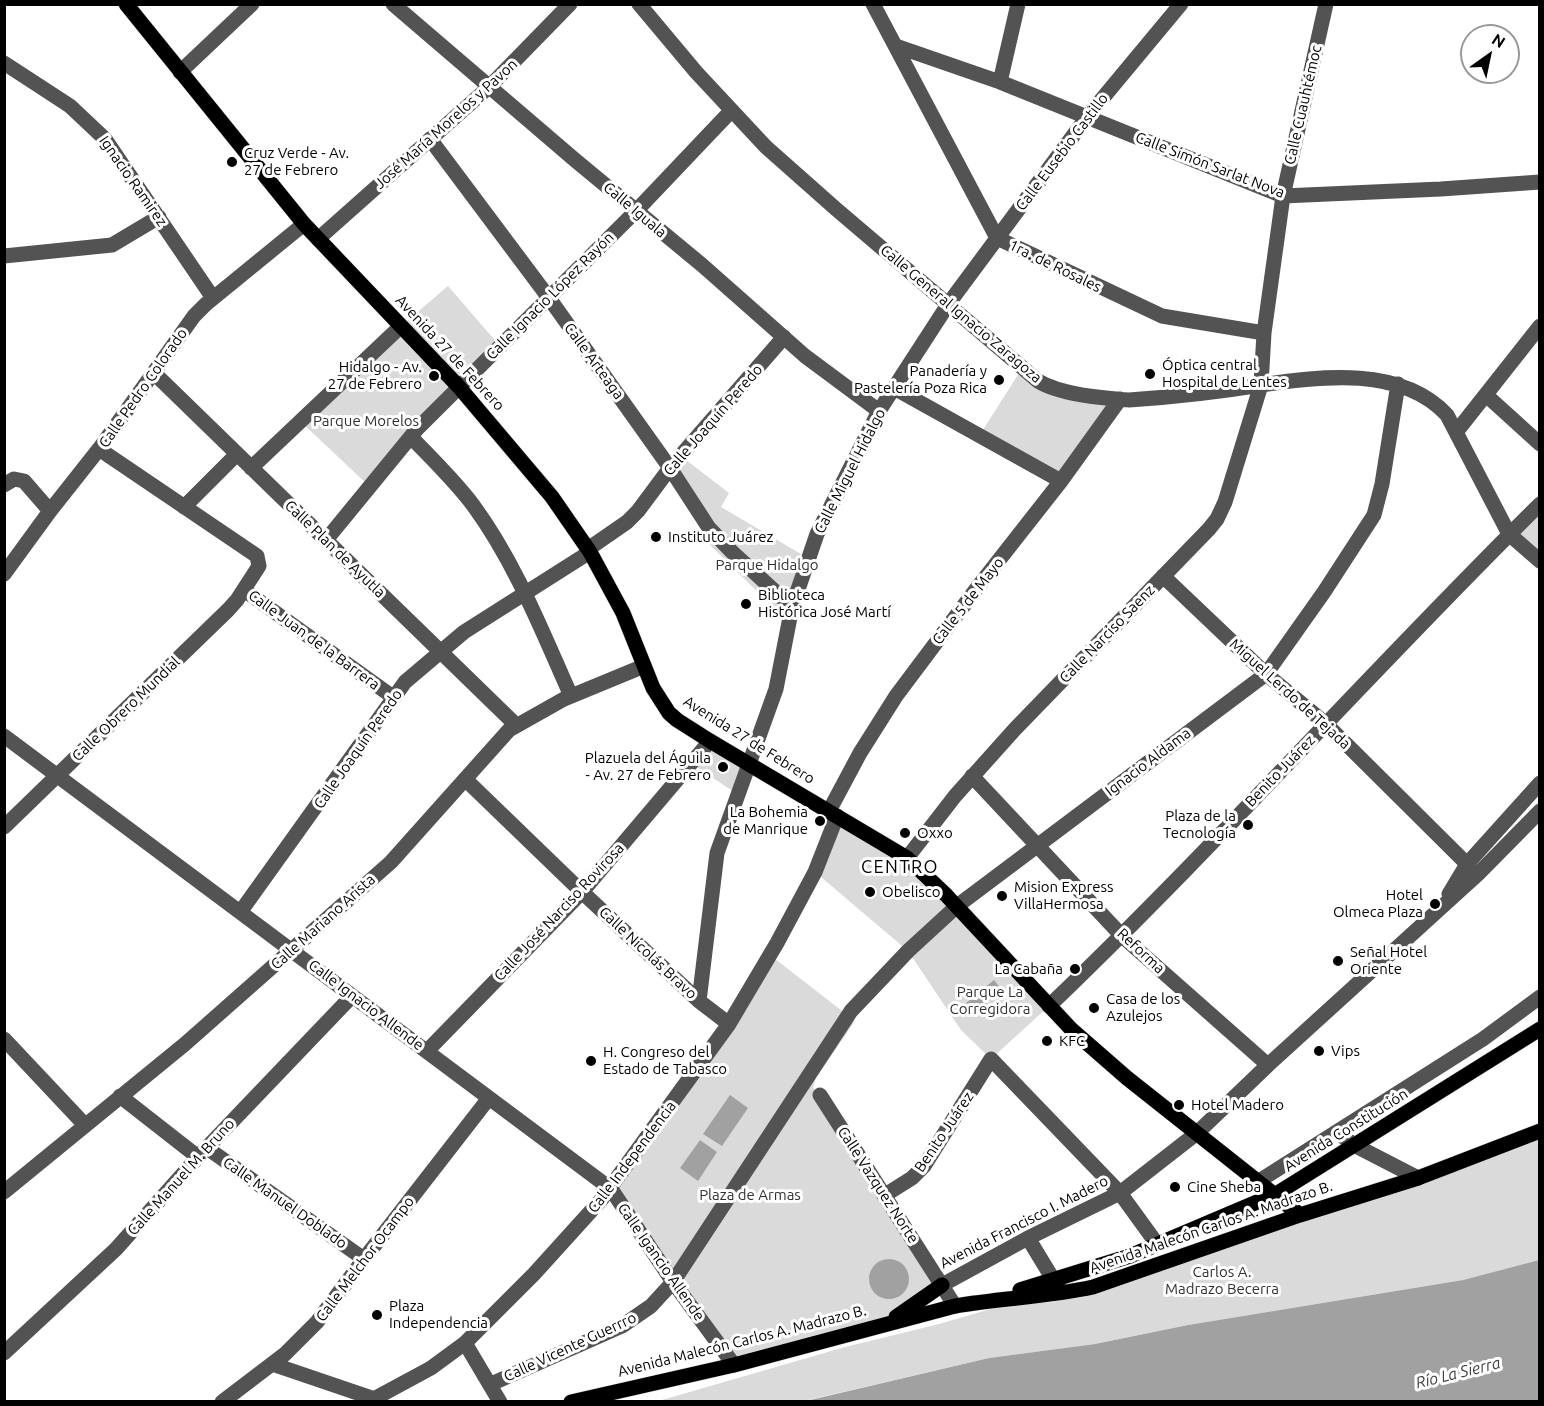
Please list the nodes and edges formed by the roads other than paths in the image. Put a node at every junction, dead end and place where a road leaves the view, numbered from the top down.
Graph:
1 (126, 4) edge
2 (252, 4) edge
3 (393, 4) edge
4 (570, 4) edge
5 (639, 4) edge
6 (873, 4) edge
7 (1018, 4) edge
8 (1181, 4) edge
9 (1326, 4) edge
10 (896, 46) junction
11 (4, 63) edge
12 (180, 72) junction
13 (1000, 82) junction
14 (489, 87) junction
15 (731, 111) junction
16 (1087, 117) junction
17 (430, 139) junction
18 (1539, 182) edge
19 (1283, 196) junction
20 (636, 211) junction
21 (159, 217) junction
22 (304, 224) junction
23 (997, 238) junction
24 (318, 239) junction
25 (4, 256) edge
26 (213, 298) junction
27 (549, 298) junction
28 (949, 303) junction
29 (1539, 326) edge
30 (400, 327) junction
31 (1264, 333) junction
32 (784, 338) junction
33 (154, 373) junction
34 (1398, 384) junction
35 (1261, 385) junction
36 (459, 387) junction
37 (894, 388) junction
38 (1486, 395) junction
39 (1120, 399) junction
40 (879, 411) junction
41 (1457, 431) junction
42 (411, 437) junction
43 (1539, 444) edge
44 (99, 449) junction
45 (237, 454) junction
46 (251, 468) junction
47 (670, 468) junction
48 (1061, 481) junction
49 (4, 485) edge
50 (1539, 504) edge
51 (184, 507) junction
52 (50, 511) junction
53 (1509, 534) junction
54 (326, 540) junction
55 (589, 551) junction
56 (1539, 561) edge
57 (4, 574) edge
58 (1163, 576) junction
59 (244, 590) junction
60 (524, 592) junction
61 (792, 607) junction
62 (440, 650) junction
63 (644, 666) junction
64 (1266, 674) junction
65 (571, 696) junction
66 (393, 698) junction
67 (1325, 723) junction
68 (516, 725) junction
69 (4, 736) edge
70 (710, 741) junction
71 (749, 764) junction
72 (57, 775) junction
73 (972, 776) junction
74 (465, 779) junction
75 (1539, 783) edge
76 (1539, 811) edge
77 (833, 813) junction
78 (4, 827) edge
79 (1038, 845) junction
80 (907, 858) junction
81 (1467, 864) junction
82 (582, 892) junction
83 (957, 906) junction
84 (1441, 906) junction
85 (241, 911) junction
86 (1122, 936) junction
87 (292, 951) junction
88 (352, 996) junction
89 (1539, 997) edge
90 (699, 1001) junction
91 (1049, 1006) junction
92 (729, 1024) junction
93 (1539, 1029) edge
94 (4, 1039) edge
95 (427, 1051) junction
96 (1268, 1065) junction
97 (806, 1082) joint
98 (820, 1095) dead end
99 (120, 1096) junction
100 (489, 1098) junction
101 (84, 1124) junction
102 (1539, 1131) edge
103 (1337, 1132) junction
104 (1197, 1133) junction
105 (1354, 1145) junction
106 (202, 1152) junction
107 (1418, 1178) junction
108 (1258, 1181) junction
109 (611, 1189) junction
110 (4, 1192) edge
111 (1120, 1193) junction
112 (1276, 1194) junction
113 (885, 1195) junction
114 (1300, 1215) junction
115 (1028, 1238) junction
116 (1157, 1244) junction
117 (364, 1258) junction
118 (673, 1282) junction
119 (942, 1285) junction
120 (1058, 1286) junction
121 (955, 1306) junction
122 (887, 1323) junction
123 (465, 1343) junction
124 (4, 1353) edge
125 (272, 1364) junction
126 (734, 1365) junction
127 (491, 1384) junction
128 (370, 1400) edge
129 (222, 1401) edge
130 (500, 1401) edge
131 (571, 1401) edge

1 - 12 main road, Avenida 27 de Febrero
2 - 12 street
3 - 14 street, Calle Iguala
4 - 14 street, José María Morelos y Pavon
5 - 15 street, Calle General Ignacio Zaragoza
6 - 10 street, 1ra. de Rosales
7 - 13 street
8 - 16 street, Calle Eusebio Castillo
9 - 19 street, Calle Cuauhtémoc
10 - 13 street, Calle Simón Sarlat Nova
10 - 23 street, 1ra. de Rosales
11 - 21 street, Ignacio Ramirez
12 - 22 main road, Avenida 27 de Febrero
13 - 16 street, Calle Simón Sarlat Nova
14 - 17 street, José María Morelos y Pavon
14 - 20 street, Calle Iguala
15 - 20 street, Calle Ignacio López Rayón
15 - 28 street, Calle General Ignacio Zaragoza
16 - 19 street, Calle Simón Sarlat Nova
16 - 23 street, Calle Eusebio Castillo
17 - 24 street, José María Morelos y Pavon
17 - 27 street, Calle Arteaga
18 - 19 street, Calle Simón Sarlat Nova
19 - 31 street, Calle Cuauhtémoc
20 - 27 street, Calle Ignacio López Rayón
20 - 32 street, Calle Iguala
21 - 25 street
21 - 26 street, Ignacio Ramirez
22 - 24 main road, Avenida 27 de Febrero
22 - 26 street, Calle Pedro Colorado
23 - 28 street, Calle Eusebio Castillo
23 - 31 street, 1ra. de Rosales
24 - 30 main road, Avenida 27 de Febrero
26 - 33 street, Calle Pedro Colorado
27 - 36 street, Calle Ignacio López Rayón
27 - 47 street, Calle Arteaga
28 - 37 street, Calle Miguel Hidalgo
28 - 39 street, Calle General Ignacio Zaragoza
29 - 38 street
30 - 36 main road, Avenida 27 de Febrero
30 - 46 street
31 - 35 street, Calle Cuauhtémoc
32 - 40 street, Calle Iguala
32 - 47 street, Calle Joaquín Peredo
33 - 44 street, Calle Pedro Colorado
33 - 45 street, Calle Plan de Ayutla
34 - 35 street, Calle General Ignacio Zaragoza
34 - 41 street, Calle General Ignacio Zaragoza
34 - 64 street, Ignacio Aldama
35 - 39 street, Calle General Ignacio Zaragoza
35 - 58 street, Calle Narciso Saenz
36 - 42 street, Calle Ignacio López Rayón
36 - 55 main road, Avenida 27 de Febrero
37 - 40 street, Calle Miguel Hidalgo
37 - 48 street
38 - 41 street
38 - 43 street
39 - 48 street, Calle 5 de Mayo
40 - 61 street, Calle Miguel Hidalgo
41 - 53 street, Calle General Ignacio Zaragoza
42 - 54 street, Calle Ignacio López Rayón
42 - 60 street
44 - 51 street, Calle Juan de la Barrera
44 - 52 street, Calle Pedro Colorado
45 - 46 street, Calle Plan de Ayutla
45 - 51 street
46 - 54 street, Calle Plan de Ayutla
47 - 55 street, Calle Joaquín Peredo
47 - 61 street, Calle Arteaga
48 - 77 street, Calle 5 de Mayo
49 - 52 street
50 - 53 street, Benito Juárez
51 - 59 street, Calle Juan de la Barrera
52 - 57 street, Calle Pedro Colorado
53 - 56 street, Calle General Ignacio Zaragoza
53 - 67 street, Benito Juárez
54 - 62 street, Calle Plan de Ayutla
55 - 60 street, Calle Joaquín Peredo
55 - 63 main road, Avenida 27 de Febrero
58 - 64 street, Miguel Lerdo de Tejada
58 - 73 street, Calle Narciso Saenz
59 - 66 street, Calle Juan de la Barrera
59 - 72 street, Calle Obrero Mundial
60 - 62 street, Calle Joaquín Peredo
60 - 65 street
61 - 71 street, Calle Miguel Hidalgo
62 - 66 street, Calle Joaquín Peredo
62 - 68 street, Calle Plan de Ayutla
63 - 65 street, Calle Mariano Arista
63 - 70 main road, Avenida 27 de Febrero
64 - 67 street, Miguel Lerdo de Tejada
64 - 79 street, Ignacio Aldama
65 - 68 street, Calle Mariano Arista
66 - 85 street, Calle Joaquín Peredo
67 - 81 street, Miguel Lerdo de Tejada
67 - 86 street, Benito Juárez
68 - 74 street, Calle Mariano Arista
69 - 72 street, Calle Ignacio Allende
70 - 71 main road, Avenida 27 de Febrero
70 - 82 street, Calle José Narciso Rovirosa
71 - 77 main road, Avenida 27 de Febrero
71 - 90 street, Calle Miguel Hidalgo
72 - 78 street, Calle Obrero Mundial
72 - 85 street, Calle Ignacio Allende
73 - 79 street, Reforma
73 - 80 street, Calle Narciso Saenz
74 - 82 street, Calle Nicolás Bravo
74 - 87 street, Calle Mariano Arista
75 - 81 street, Avenida Francisco I. Madero
76 - 84 street, Avenida Francisco I. Madero
77 - 80 main road, Avenida 27 de Febrero
77 - 92 street, Calle Independencia
79 - 83 street, Ignacio Aldama
79 - 86 street, Reforma
80 - 83 main road, Avenida 27 de Febrero
81 - 84 street, Avenida Francisco I. Madero
82 - 90 street, Calle Nicolás Bravo
82 - 95 street, Calle José Narciso Rovirosa
83 - 91 main road, Avenida 27 de Febrero
83 - 97 street, Ignacio Aldama
84 - 96 street, Avenida Francisco I. Madero
85 - 87 street, Calle Ignacio Allende
86 - 91 street, Benito Juárez
86 - 96 street, Reforma
87 - 88 street, Calle Ignacio Allende
87 - 99 street, Calle Mariano Arista
88 - 95 street, Calle Ignacio Allende
88 - 106 street, Calle Manuel M. Bruno
89 - 103 street
90 - 92 street, Calle Nicolás Bravo
91 - 104 main road, Avenida 27 de Febrero
92 - 109 street, Calle Independencia
93 - 105 main road, Avenida Constitución
94 - 101 street
95 - 100 street, Calle Ignacio Allende
96 - 104 street, Avenida Francisco I. Madero
97 - 118 street, Calle Vicente Guerrro
98 - 113 street, Calle Vazquez Norte
99 - 101 street, Calle Mariano Arista
99 - 106 street, Calle Manuel Doblado
100 - 109 street, Calle Ignacio Allende
100 - 117 street, Calle Melchor Ocampo
101 - 110 street, Calle Mariano Arista
102 - 107 main road, Avenida Malecón Carlos A. Madrazo B.
103 - 105 street
103 - 108 street
104 - 108 main road, Avenida 27 de Febrero
104 - 111 street, Avenida Francisco I. Madero
105 - 107 street
105 - 112 main road, Avenida Constitución
106 - 117 street, Calle Manuel Doblado
106 - 124 street, Calle Manuel M. Bruno
107 - 114 main road, Avenida Malecón Carlos A. Madrazo B.
108 - 112 main road, Avenida 27 de Febrero
109 - 118 street, Calle Igancio Allende
109 - 123 street, Calle Independencia
111 - 113 street, Benito Juárez
111 - 115 street, Avenida Francisco I. Madero
111 - 116 street
112 - 114 main road, Avenida 27 de Febrero
112 - 116 main road, Avenida Constitución
113 - 119 street, Calle Vazquez Norte
114 - 120 main road, Avenida Malecón Carlos A. Madrazo B.
115 - 119 street, Avenida Francisco I. Madero
115 - 120 street
116 - 120 main road, Avenida Constitución
117 - 125 street, Calle Melchor Ocampo
118 - 126 street, Calle Igancio Allende
118 - 127 street, Calle Vicente Guerrro
119 - 121 street, Calle Vazquez Norte
119 - 122 main road, Avenida Francisco I. Madero
120 - 121 main road, Avenida Malecón Carlos A. Madrazo B.
121 - 122 main road, Avenida Malecón Carlos A. Madrazo B.
122 - 126 main road, Avenida Malecón Carlos A. Madrazo B.
123 - 127 street
123 - 128 street, Calle Independencia
125 - 128 street
125 - 129 street, Calle Melchor Ocampo
126 - 131 main road, Avenida Malecón Carlos A. Madrazo B.
127 - 130 street

